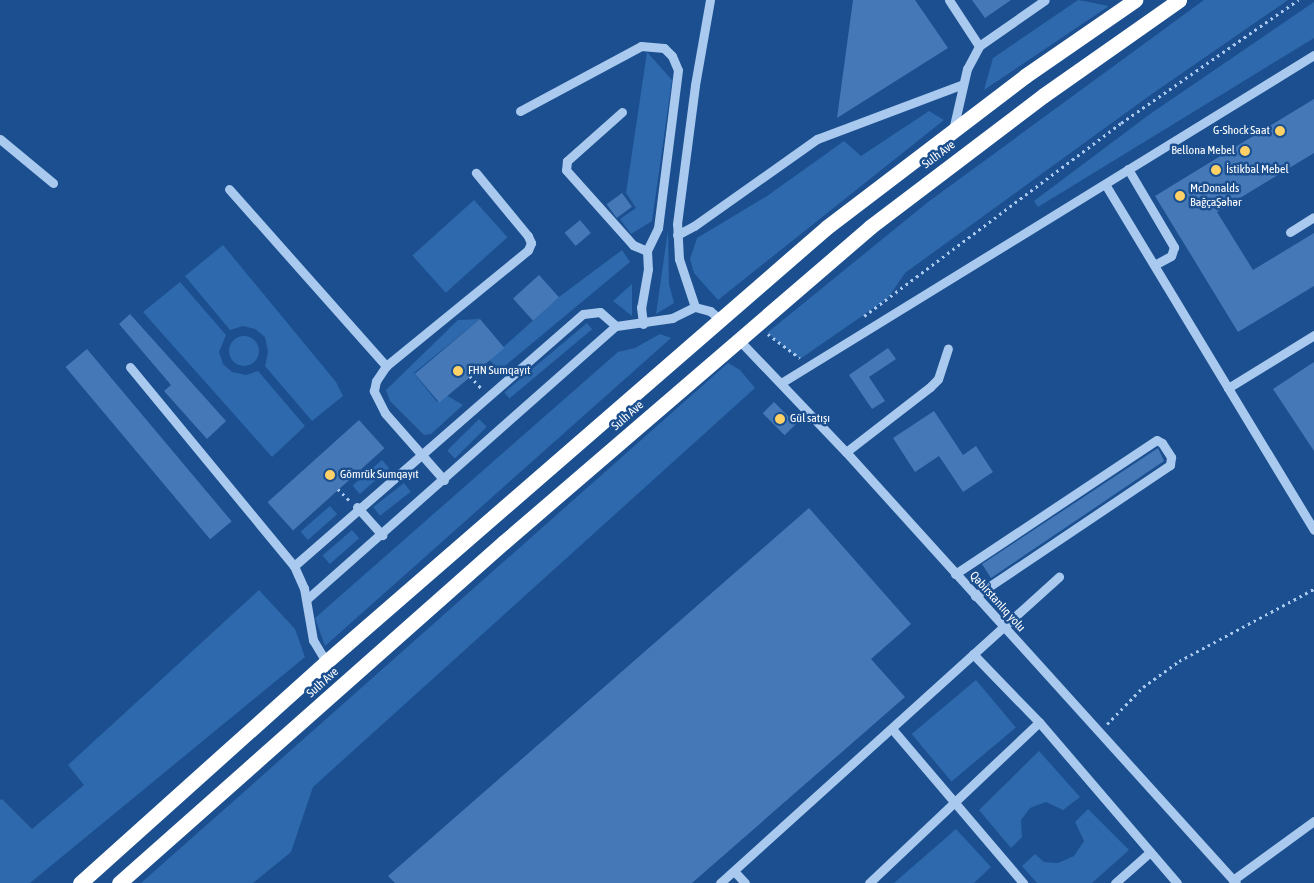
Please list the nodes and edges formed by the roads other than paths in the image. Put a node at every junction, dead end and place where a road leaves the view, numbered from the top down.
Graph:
1 (710, 0) edge
2 (949, 0) edge
3 (1045, 0) edge
4 (1135, 0) edge
5 (1180, 0) edge
6 (979, 46) junction
7 (1314, 55) edge
8 (963, 84) junction
9 (520, 110) dead end
10 (622, 112) dead end
11 (953, 130) junction
12 (0, 139) edge
13 (1128, 169) junction
14 (476, 173) dead end
15 (53, 183) dead end
16 (1105, 184) junction
17 (229, 188) dead end
18 (1314, 217) edge
19 (1290, 232) dead end
20 (677, 235) junction
21 (647, 251) junction
22 (1154, 265) junction
23 (695, 307) junction
24 (720, 319) junction
25 (643, 324) junction
26 (616, 326) junction
27 (1314, 335) edge
28 (738, 339) junction
29 (948, 350) dead end
30 (386, 366) junction
31 (130, 367) dead end
32 (781, 383) junction
33 (1228, 388) junction
34 (846, 452) junction
35 (421, 454) junction
36 (444, 480) junction
37 (357, 508) junction
38 (1314, 530) edge
39 (382, 535) junction
40 (294, 566) junction
41 (955, 574) junction
42 (1059, 577) dead end
43 (975, 596) junction
44 (307, 599) junction
45 (1003, 627) junction
46 (973, 654) junction
47 (326, 662) junction
48 (1039, 722) junction
49 (893, 730) junction
50 (954, 804) junction
51 (1314, 821) edge
52 (1150, 852) junction
53 (734, 871) junction
54 (1235, 881) edge
55 (80, 883) edge
56 (120, 883) edge
57 (720, 883) edge
58 (744, 883) edge
59 (869, 883) edge
60 (1023, 883) edge
61 (1115, 883) edge
62 (1177, 883) edge

1 - 20 street
2 - 6 street
3 - 6 street
4 - 11 highway, Sulh Ave
5 - 28 highway, Sulh Ave
6 - 8 street
7 - 13 street
8 - 11 street
8 - 20 street
9 - 21 street
10 - 21 street
11 - 24 highway, Sulh Ave
12 - 15 street
13 - 16 street
13 - 22 street
14 - 30 street
16 - 22 street
16 - 32 street
17 - 30 street
18 - 19 street
20 - 23 street
21 - 25 street
22 - 33 street
23 - 24 street
23 - 25 street
24 - 28 highway
24 - 47 highway, Sulh Ave
25 - 26 street
26 - 35 street
26 - 36 street
27 - 33 street
28 - 32 street, Qəbirstanlıq yolu
28 - 56 highway, Sulh Ave
29 - 34 street
30 - 35 street
31 - 40 street
32 - 34 street, Qəbirstanlıq yolu
33 - 38 street
34 - 41 street, Qəbirstanlıq yolu
35 - 36 street
35 - 37 street
36 - 39 street
37 - 39 street
37 - 40 street
39 - 44 street
40 - 44 street
41 - 43 street, Qəbirstanlıq yolu
41 - 43 street
42 - 45 street
43 - 45 street, Qəbirstanlıq yolu
44 - 47 street
45 - 46 street
45 - 54 street, Qəbirstanlıq yolu
46 - 48 street
46 - 49 street
47 - 55 highway, Sulh Ave
48 - 50 street
48 - 52 street
49 - 50 street
49 - 53 street
50 - 59 street
50 - 60 street
51 - 54 street
52 - 61 street
52 - 62 street
53 - 57 street
53 - 58 street

